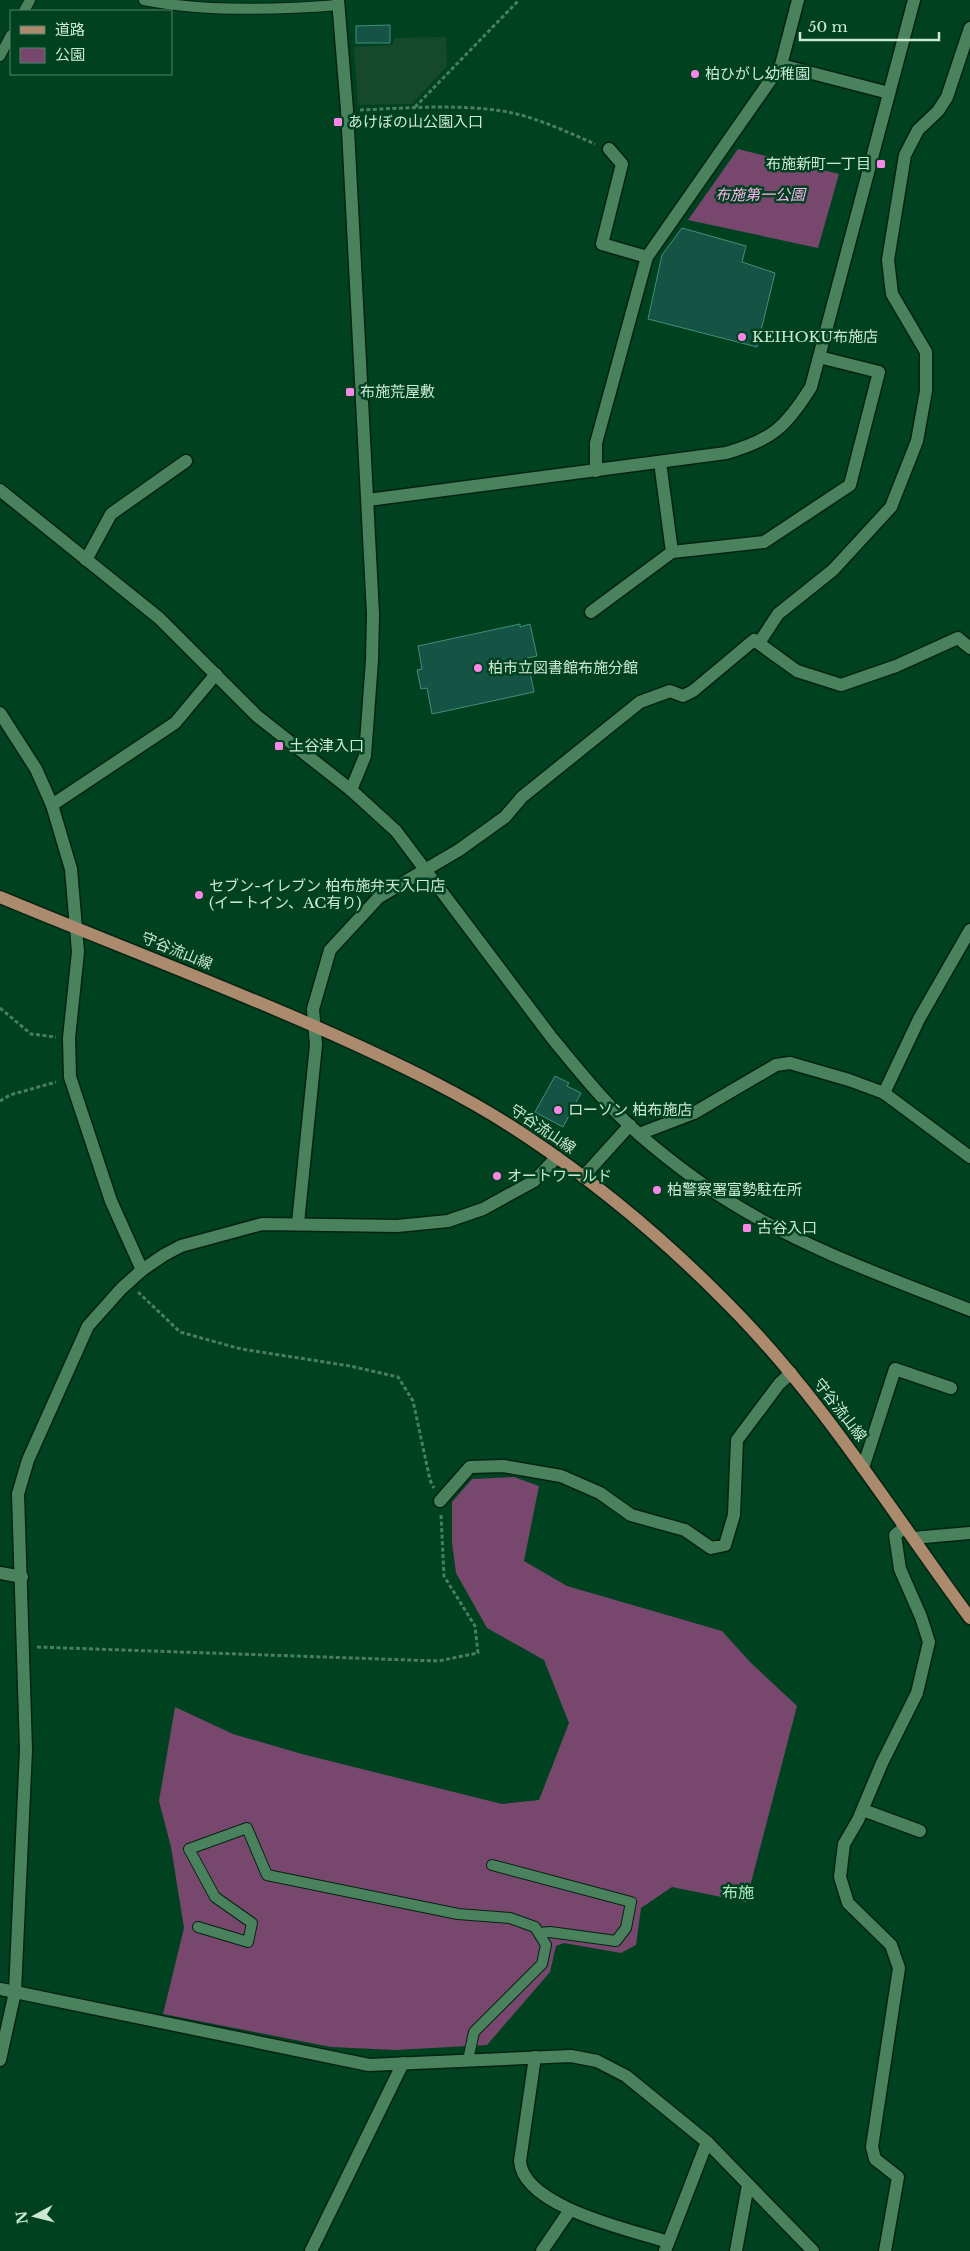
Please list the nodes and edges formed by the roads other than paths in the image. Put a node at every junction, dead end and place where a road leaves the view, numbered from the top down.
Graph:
1 (144, 0) edge
2 (798, 0) edge
3 (914, 0) edge
4 (338, 3) edge
5 (970, 28) edge
6 (10, 37) edge
7 (0, 56) edge
8 (781, 65) junction
9 (889, 93) junction
10 (609, 149) road end
11 (647, 257) junction
12 (819, 357) junction
13 (186, 461) dead end
14 (660, 462) junction
15 (596, 471) junction
16 (0, 490) edge
17 (368, 500) junction
18 (672, 552) junction
19 (86, 560) junction
20 (591, 612) dead end
21 (759, 643) junction
22 (970, 648) edge
23 (216, 674) junction
24 (0, 713) edge
25 (352, 790) junction
26 (52, 805) junction
27 (426, 870) junction
28 (0, 896) edge
29 (76, 929) junction
30 (970, 930) edge
31 (315, 1026) junction
32 (884, 1093) junction
33 (630, 1125) junction
34 (639, 1134) junction
35 (557, 1157) junction
36 (970, 1157) edge
37 (583, 1177) junction
38 (298, 1223) junction
39 (142, 1270) junction
40 (970, 1310) edge
41 (791, 1373) junction
42 (951, 1388) dead end
43 (863, 1468) junction
44 (440, 1501) road end
45 (905, 1527) junction
46 (970, 1532) edge
47 (913, 1538) junction
48 (0, 1573) edge
49 (22, 1577) junction
50 (970, 1618) edge
51 (863, 1810) junction
52 (920, 1831) dead end
53 (492, 1865) dead end
54 (198, 1927) dead end
55 (539, 1934) junction
56 (0, 1989) edge
57 (15, 1992) junction
58 (535, 2057) junction
59 (0, 2060) edge
60 (468, 2060) junction
61 (403, 2063) junction
62 (707, 2142) junction
63 (748, 2184) junction
64 (570, 2210) junction
65 (666, 2246) edge
66 (311, 2251) edge
67 (542, 2251) edge
68 (736, 2251) edge
69 (813, 2251) edge
70 (885, 2251) edge

1 - 4 lane
2 - 8 street
3 - 9 street
4 - 17 street
5 - 21 street
6 - 7 lane
8 - 9 street
8 - 11 street
9 - 12 street
10 - 11 street
11 - 15 street
12 - 14 street
12 - 18 street
13 - 19 street
14 - 15 street
14 - 18 street
15 - 17 street
16 - 19 street
17 - 25 street
18 - 20 street
19 - 23 street
21 - 22 street
21 - 27 street
23 - 25 street
23 - 26 street
24 - 26 street
25 - 27 street
26 - 29 street
27 - 31 street
27 - 33 street
28 - 29 main road, 守谷流山線
29 - 31 main road, 守谷流山線
29 - 39 street
30 - 32 street
31 - 35 main road, 守谷流山線
31 - 38 street
32 - 34 street
32 - 36 street
33 - 34 street
33 - 37 street
34 - 40 street
35 - 37 main road, 守谷流山線
35 - 38 street
37 - 41 main road, 守谷流山線
38 - 39 street
39 - 49 street
41 - 43 main road, 守谷流山線
41 - 44 street
42 - 43 street
43 - 45 main road, 守谷流山線
45 - 47 main road, 守谷流山線
45 - 51 street
46 - 47 street
47 - 50 main road, 守谷流山線
48 - 49 street
49 - 57 street
51 - 52 street
51 - 70 street
53 - 55 lane
54 - 55 lane
55 - 60 lane
56 - 57 street
57 - 59 street
57 - 61 street
58 - 60 street
58 - 62 street
58 - 64 street
60 - 61 street
61 - 66 street
62 - 63 street
62 - 65 street
63 - 68 street
63 - 69 street
64 - 65 street
64 - 67 street

